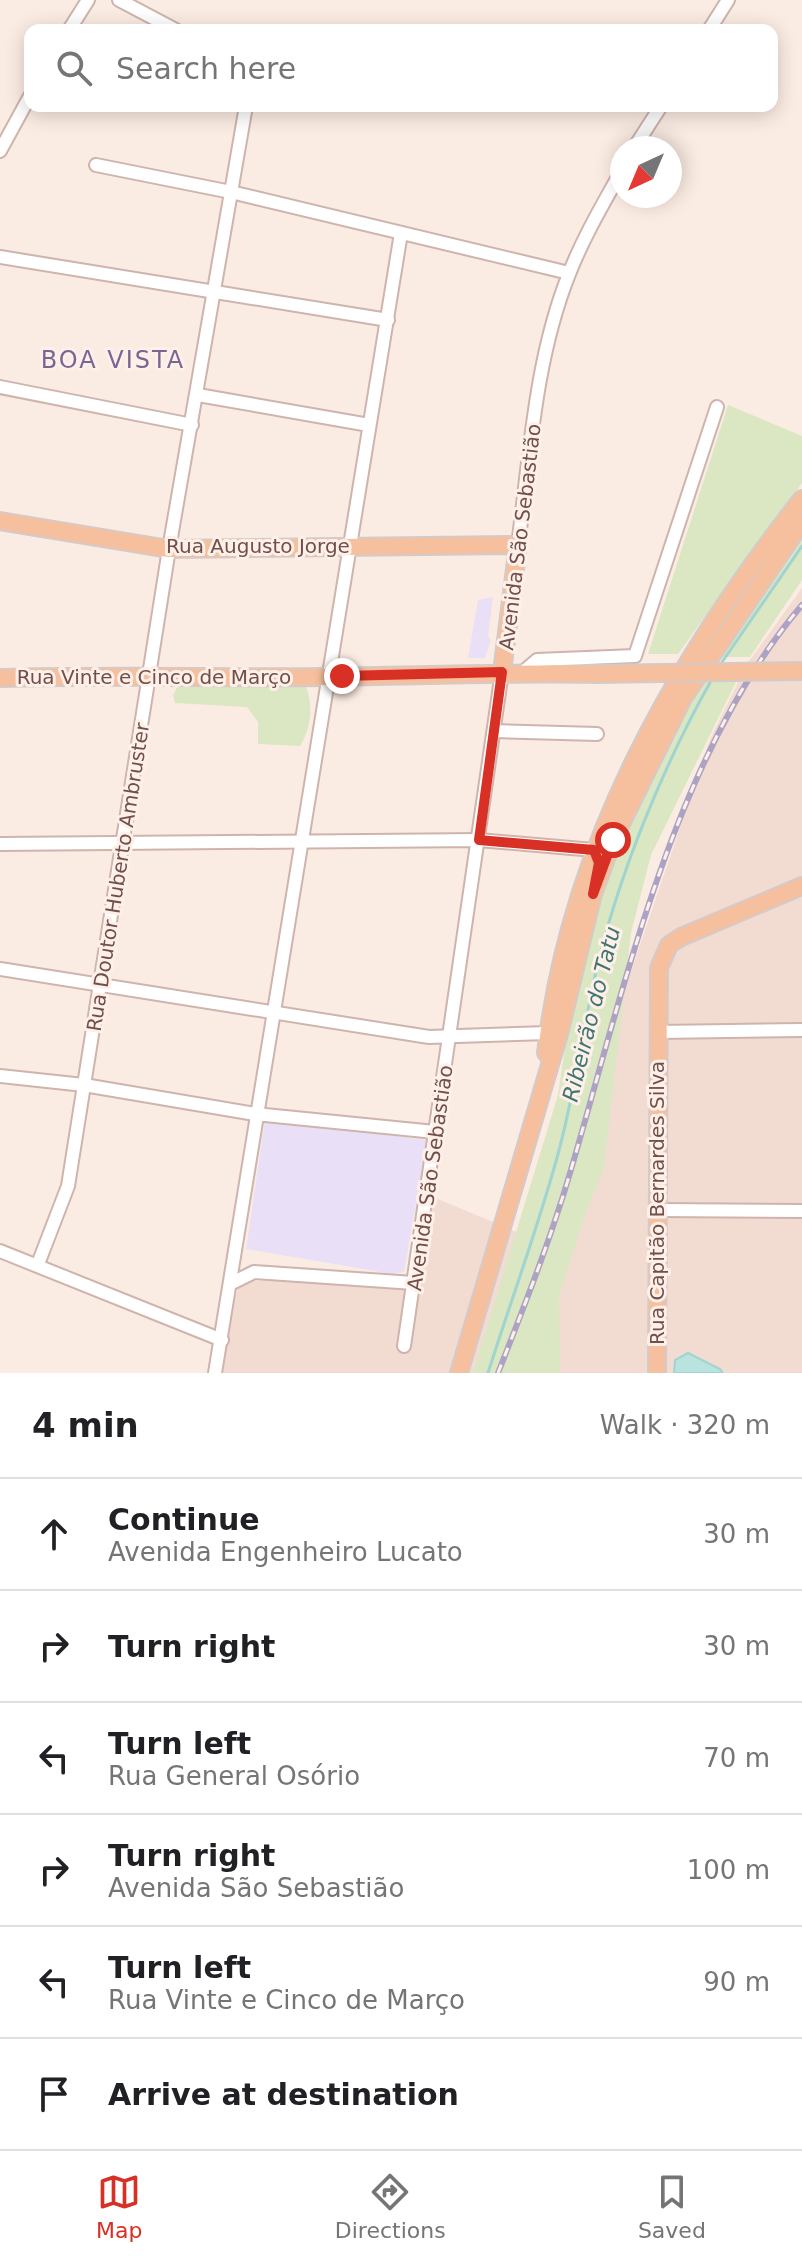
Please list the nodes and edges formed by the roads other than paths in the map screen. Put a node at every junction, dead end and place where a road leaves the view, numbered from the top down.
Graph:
1 (88, 0) edge
2 (119, 0) edge
3 (728, 0) edge
4 (73, 24) edge
5 (165, 24) edge
6 (713, 24) edge
7 (24, 106) edge
8 (245, 112) edge
9 (657, 112) edge
10 (642, 136) edge
11 (1, 146) edge
12 (96, 165) dead end
13 (231, 192) junction
14 (610, 193) edge
15 (401, 233) junction
16 (0, 257) edge
17 (569, 273) junction
18 (215, 292) junction
19 (388, 320) junction
20 (0, 387) edge
21 (198, 395) junction
22 (717, 407) dead end
23 (192, 425) junction
24 (369, 425) junction
25 (802, 499) edge
26 (0, 521) edge
27 (802, 522) edge
28 (350, 545) junction
29 (518, 545) junction
30 (169, 549) junction
31 (802, 671) edge
32 (502, 672) junction
33 (523, 672) junction
34 (151, 674) junction
35 (328, 677) junction
36 (0, 678) edge
37 (494, 731) junction
38 (597, 734) dead end
39 (479, 840) junction
40 (302, 842) junction
41 (123, 843) junction
42 (0, 844) edge
43 (594, 850) junction
44 (802, 886) edge
45 (593, 894) junction
46 (0, 969) edge
47 (101, 983) junction
48 (273, 1015) junction
49 (802, 1030) edge
50 (657, 1032) junction
51 (554, 1034) junction
52 (448, 1039) junction
53 (0, 1076) edge
54 (84, 1085) junction
55 (255, 1114) junction
56 (435, 1132) junction
57 (659, 1210) junction
58 (802, 1211) edge
59 (0, 1251) edge
60 (235, 1258) junction
61 (38, 1264) junction
62 (254, 1272) junction
63 (414, 1283) junction
64 (230, 1284) junction
65 (222, 1340) junction
66 (404, 1346) dead end
67 (215, 1373) edge
68 (459, 1373) edge
69 (657, 1373) edge

1 - 4 street
2 - 5 street
3 - 6 street
7 - 11 street
8 - 13 street, Rua Doutor Huberto Ambruster
9 - 10 street
12 - 13 street
13 - 15 street
13 - 18 street, Rua Doutor Huberto Ambruster
14 - 17 street, Avenida São Sebastião
15 - 17 street
15 - 19 street
16 - 18 street
17 - 29 street, Avenida São Sebastião
18 - 19 street
18 - 21 street, Rua Doutor Huberto Ambruster
19 - 24 street
20 - 23 street
21 - 23 street, Rua Doutor Huberto Ambruster
21 - 24 street
22 - 33 street
23 - 30 street, Rua Doutor Huberto Ambruster
24 - 28 street
25 - 43 main road
26 - 30 main road, Rua Augusto Jorge
27 - 45 main road
28 - 29 main road, Rua Augusto Jorge
28 - 30 main road, Rua Augusto Jorge
28 - 35 street
29 - 32 main road, Avenida São Sebastião
30 - 34 street, Rua Doutor Huberto Ambruster
31 - 33 main road, Rua Vinte e Cinco de Março, bridge
32 - 33 main road, Rua Vinte e Cinco de Março
32 - 35 main road, Rua Vinte e Cinco de Março
32 - 37 street, Avenida São Sebastião
34 - 35 main road, Rua Vinte e Cinco de Março
34 - 36 main road, Rua Vinte e Cinco de Março
34 - 41 street, Rua Doutor Huberto Ambruster
35 - 40 street
37 - 38 street
37 - 39 street, Avenida São Sebastião
39 - 40 street
39 - 43 street
39 - 52 street, Avenida São Sebastião
40 - 41 street
40 - 48 street
41 - 42 street
41 - 47 street, Rua Doutor Huberto Ambruster
43 - 45 main road
43 - 51 main road
44 - 50 main road, Rua Capitão Bernardes Silva
45 - 51 main road
46 - 47 street
47 - 48 street
47 - 54 street, Rua Doutor Huberto Ambruster
48 - 52 street
48 - 55 street
49 - 50 street
50 - 57 main road, Rua Capitão Bernardes Silva
51 - 52 street
51 - 68 main road
52 - 56 street, Avenida São Sebastião
53 - 54 street
54 - 55 street
54 - 61 street, Rua Doutor Huberto Ambruster
55 - 56 street
55 - 60 street
56 - 63 street, Avenida São Sebastião
57 - 58 street
57 - 69 main road, Rua Capitão Bernardes Silva
59 - 61 street
60 - 62 street
60 - 64 street
61 - 65 street
62 - 63 street
62 - 64 street
63 - 66 street, Avenida São Sebastião
64 - 65 street
65 - 67 street

